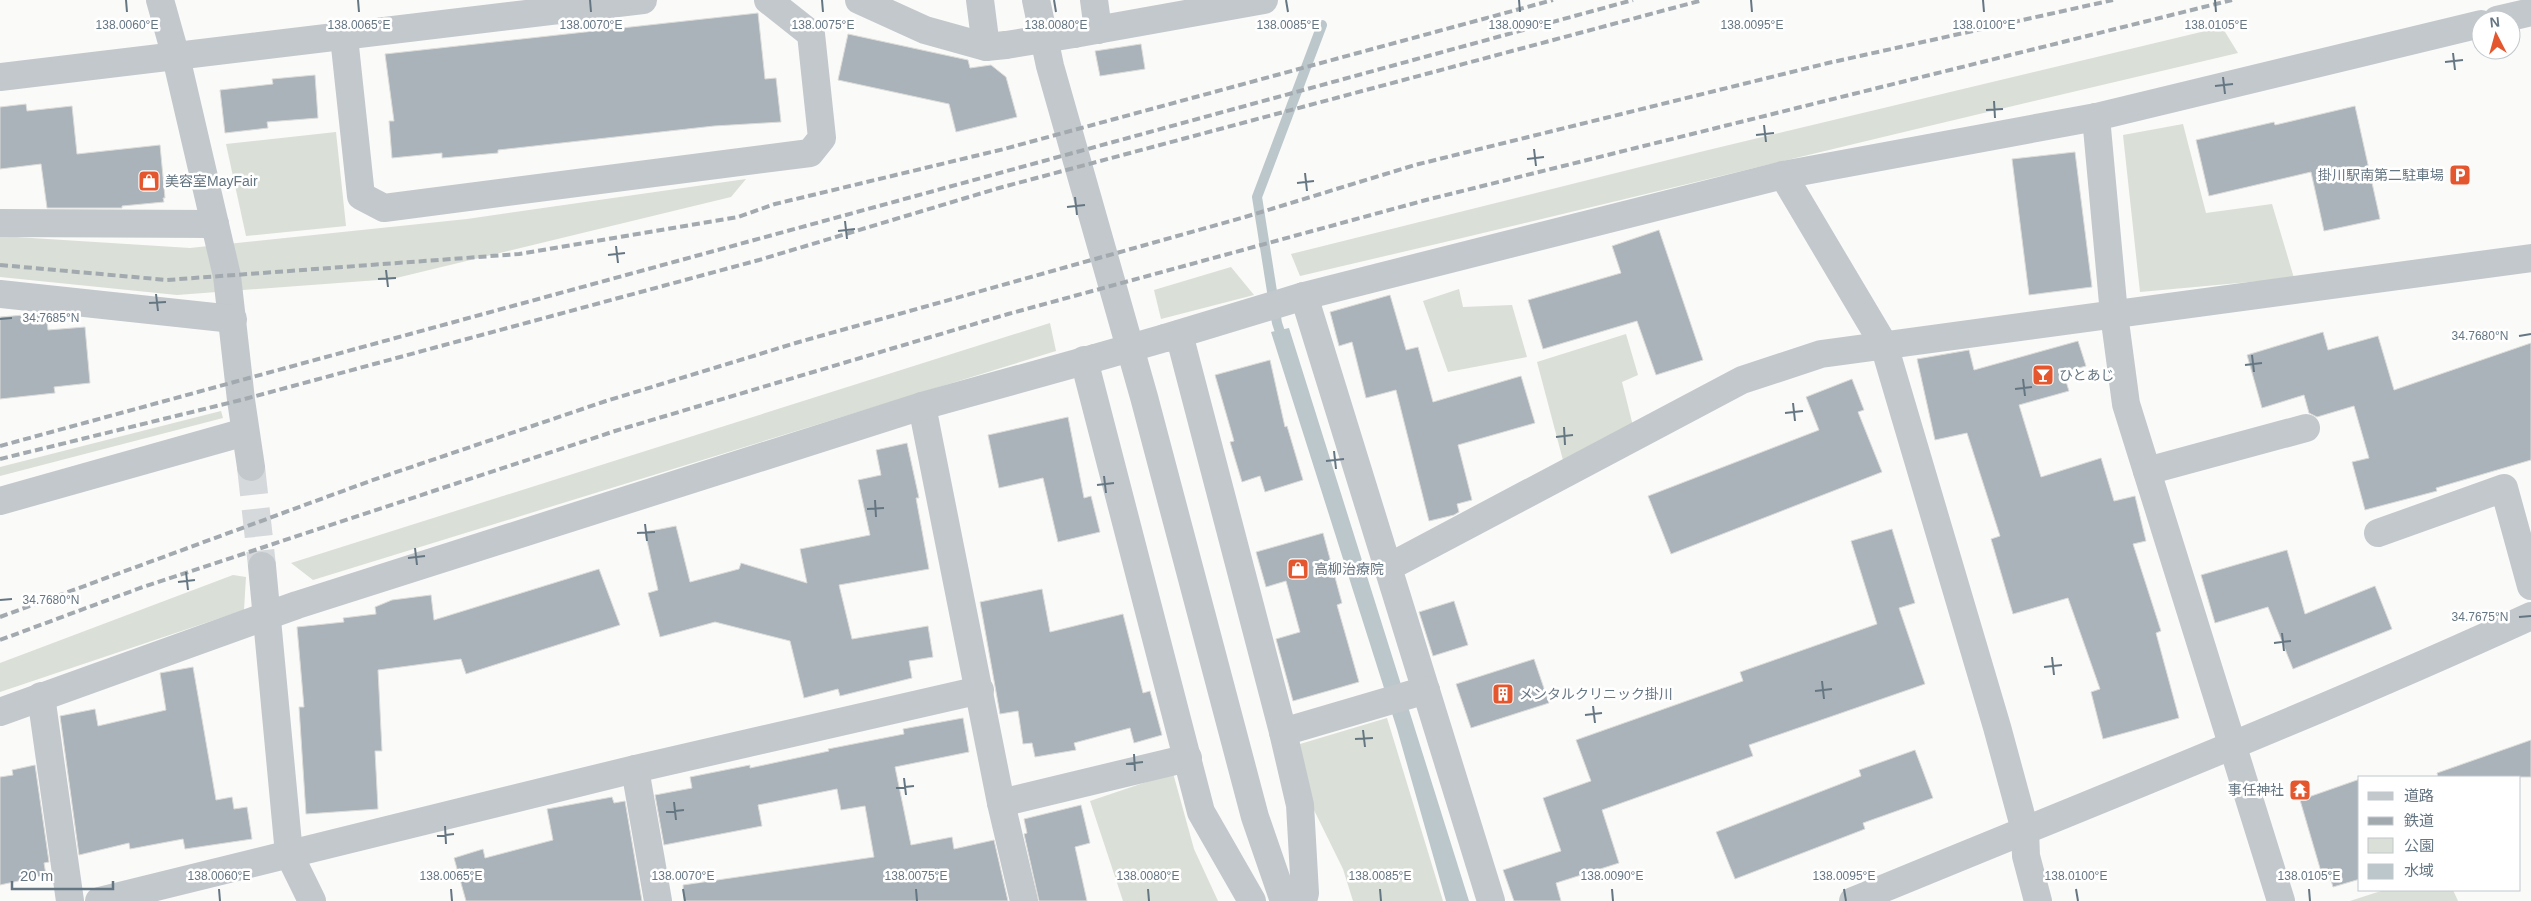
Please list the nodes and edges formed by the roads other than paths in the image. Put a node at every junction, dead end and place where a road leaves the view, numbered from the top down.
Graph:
1 (160, 0) edge
2 (643, 0) edge
3 (768, 0) edge
4 (859, 0) edge
5 (980, 0) edge
6 (1036, 0) edge
7 (1094, 0) edge
8 (1264, 0) edge
9 (2471, 26) edge
10 (1086, 32) junction
11 (344, 37) junction
12 (996, 46) junction
13 (176, 57) junction
14 (0, 77) edge
15 (2096, 117) junction
16 (1783, 174) junction
17 (0, 223) edge
18 (215, 224) junction
19 (2531, 258) edge
20 (0, 294) edge
21 (1285, 302) junction
22 (2114, 314) junction
23 (233, 319) junction
24 (1172, 336) junction
25 (1884, 344) junction
26 (1090, 359) junction
27 (922, 406) junction
28 (2306, 428) dead end
29 (245, 432) junction
30 (251, 467) tunnel mouth
31 (2147, 471) junction
32 (0, 502) edge
33 (2378, 533) dead end
34 (262, 566) tunnel mouth
35 (1389, 567) junction
36 (2531, 586) edge
37 (267, 615) junction
38 (2531, 616) edge
39 (980, 690) junction
40 (1419, 692) junction
41 (41, 696) junction
42 (0, 712) edge
43 (1283, 732) junction
44 (2232, 747) junction
45 (1188, 758) junction
46 (636, 769) junction
47 (1001, 803) junction
48 (2025, 830) junction
49 (289, 854) junction
50 (157, 894) edge
51 (70, 901) edge
52 (99, 901) edge
53 (312, 901) edge
54 (658, 901) edge
55 (1024, 901) edge
56 (1252, 901) edge
57 (1284, 901) edge
58 (1303, 901) edge
59 (1491, 901) edge
60 (1853, 901) edge
61 (2038, 901) edge
62 (2280, 901) edge

1 - 13 street
2 - 11 street
3 - 11 street
4 - 12 street
5 - 12 street
6 - 57 street
7 - 10 street
8 - 10 street
9 - 15 street
10 - 12 street, bridge
11 - 13 street
13 - 14 street
13 - 18 street
15 - 16 street
15 - 22 street
16 - 21 street
16 - 25 street
17 - 18 street
18 - 23 street
19 - 22 street
20 - 23 street
21 - 24 street
21 - 35 street
22 - 25 street
22 - 31 street
23 - 29 street
24 - 26 street, bridge
24 - 43 street
25 - 35 street
25 - 48 street
26 - 27 street
26 - 45 street
27 - 37 street
27 - 39 street
28 - 31 street
29 - 30 street
29 - 32 street
31 - 44 street
33 - 36 street
34 - 37 street
35 - 40 street
37 - 41 street
37 - 49 street
38 - 44 street
39 - 46 street
39 - 47 street
40 - 43 street
40 - 59 street
41 - 42 street
41 - 51 street
43 - 58 street
44 - 48 street
44 - 62 street
45 - 47 street
45 - 56 street
46 - 49 street
46 - 54 street
47 - 55 street
48 - 60 street
48 - 61 street
49 - 50 street
49 - 53 street
50 - 52 street

